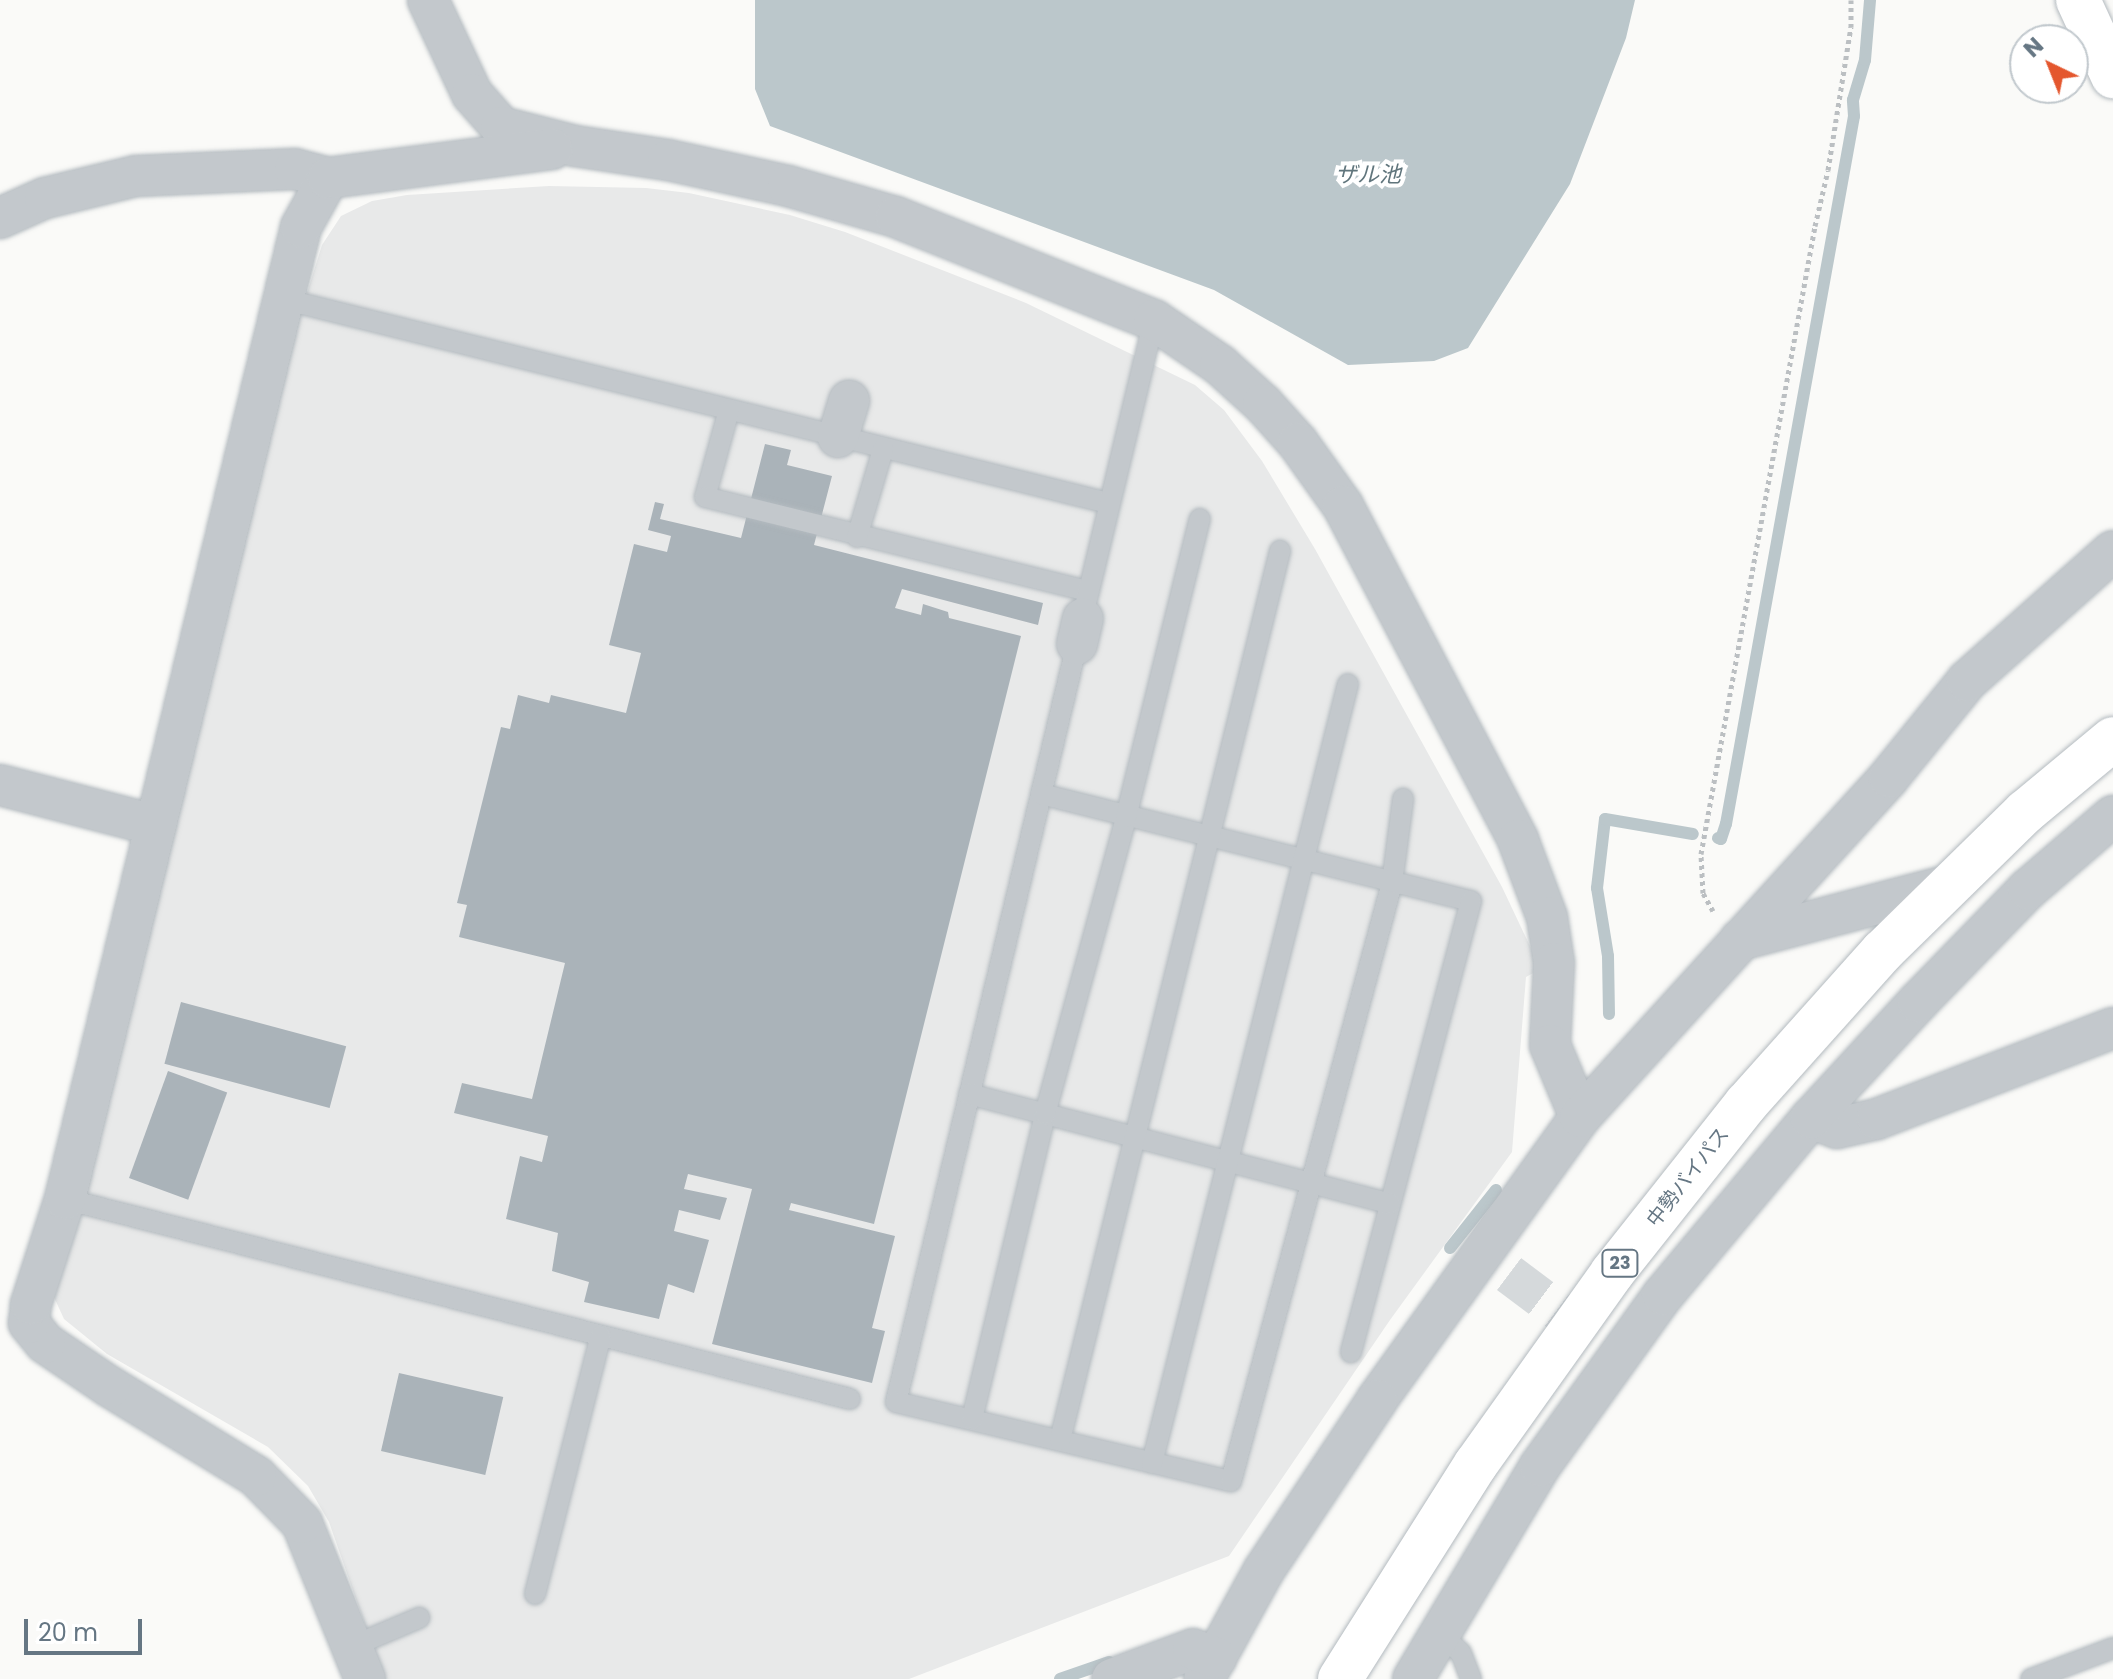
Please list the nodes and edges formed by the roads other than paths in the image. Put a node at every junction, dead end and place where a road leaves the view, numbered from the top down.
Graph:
1 (428, 0) edge
2 (2078, 0) edge
3 (2113, 76) edge
4 (575, 146) junction
5 (328, 178) junction
6 (0, 218) edge
7 (283, 299) junction
8 (1154, 320) junction
9 (729, 410) junction
10 (883, 449) junction
11 (1108, 503) junction
12 (1200, 519) dead end
13 (857, 537) junction
14 (1280, 551) dead end
15 (2113, 551) edge
16 (1083, 618) junction
17 (1348, 684) dead end
18 (2113, 739) edge
19 (0, 785) edge
20 (1041, 794) junction
21 (1403, 799) dead end
22 (2113, 816) edge
23 (1126, 817) junction
24 (155, 825) junction
25 (1209, 837) junction
26 (1303, 862) junction
27 (1392, 883) junction
28 (1950, 885) junction
29 (1740, 940) junction
30 (2113, 1028) edge
31 (969, 1094) junction
32 (1045, 1114) junction
33 (1580, 1117) junction
34 (1811, 1118) junction
35 (1135, 1138) junction
36 (1227, 1163) junction
37 (1309, 1183) junction
38 (65, 1199) junction
39 (1390, 1204) junction
40 (16, 1301) edge
41 (601, 1336) junction
42 (1351, 1352) dead end
43 (850, 1399) dead end
44 (972, 1419) junction
45 (1060, 1440) junction
46 (1152, 1463) junction
47 (535, 1594) dead end
48 (419, 1618) dead end
49 (1440, 1634) junction
50 (2113, 1648) edge
51 (359, 1662) edge
52 (1210, 1669) edge
53 (1112, 1679) edge
54 (1340, 1679) edge
55 (1413, 1679) edge
56 (1471, 1679) edge
57 (2031, 1679) edge

1 - 4 street
2 - 3 main road
4 - 5 street
4 - 8 street
5 - 6 street
5 - 7 street
7 - 9 lane
7 - 24 street
8 - 11 lane
8 - 33 street
9 - 10 lane
9 - 13 lane
10 - 11 lane
10 - 13 lane
11 - 16 lane
12 - 23 lane
13 - 16 lane
14 - 25 lane
15 - 29 street
16 - 20 lane
17 - 26 lane
18 - 28 main road, 中勢バイパス / 23
19 - 24 street
20 - 23 lane
20 - 31 lane
21 - 27 lane
22 - 34 street
23 - 25 lane
23 - 32 lane
24 - 38 street
25 - 26 lane
25 - 35 lane
26 - 27 lane
26 - 36 lane
27 - 37 lane
27 - 39 lane
28 - 29 street
28 - 54 main road, 中勢バイパス / 23
29 - 33 street
30 - 34 street
31 - 32 lane
31 - 44 lane
32 - 35 lane
32 - 44 lane
33 - 52 street
34 - 49 street
35 - 36 lane
35 - 45 lane
36 - 37 lane
36 - 46 lane
37 - 39 lane
37 - 46 lane
38 - 40 street
38 - 41 lane
39 - 42 lane
40 - 51 street
41 - 43 lane
41 - 47 lane
44 - 45 lane
45 - 46 lane
48 - 51 lane
49 - 55 street
49 - 56 lane
50 - 57 lane
52 - 53 street

